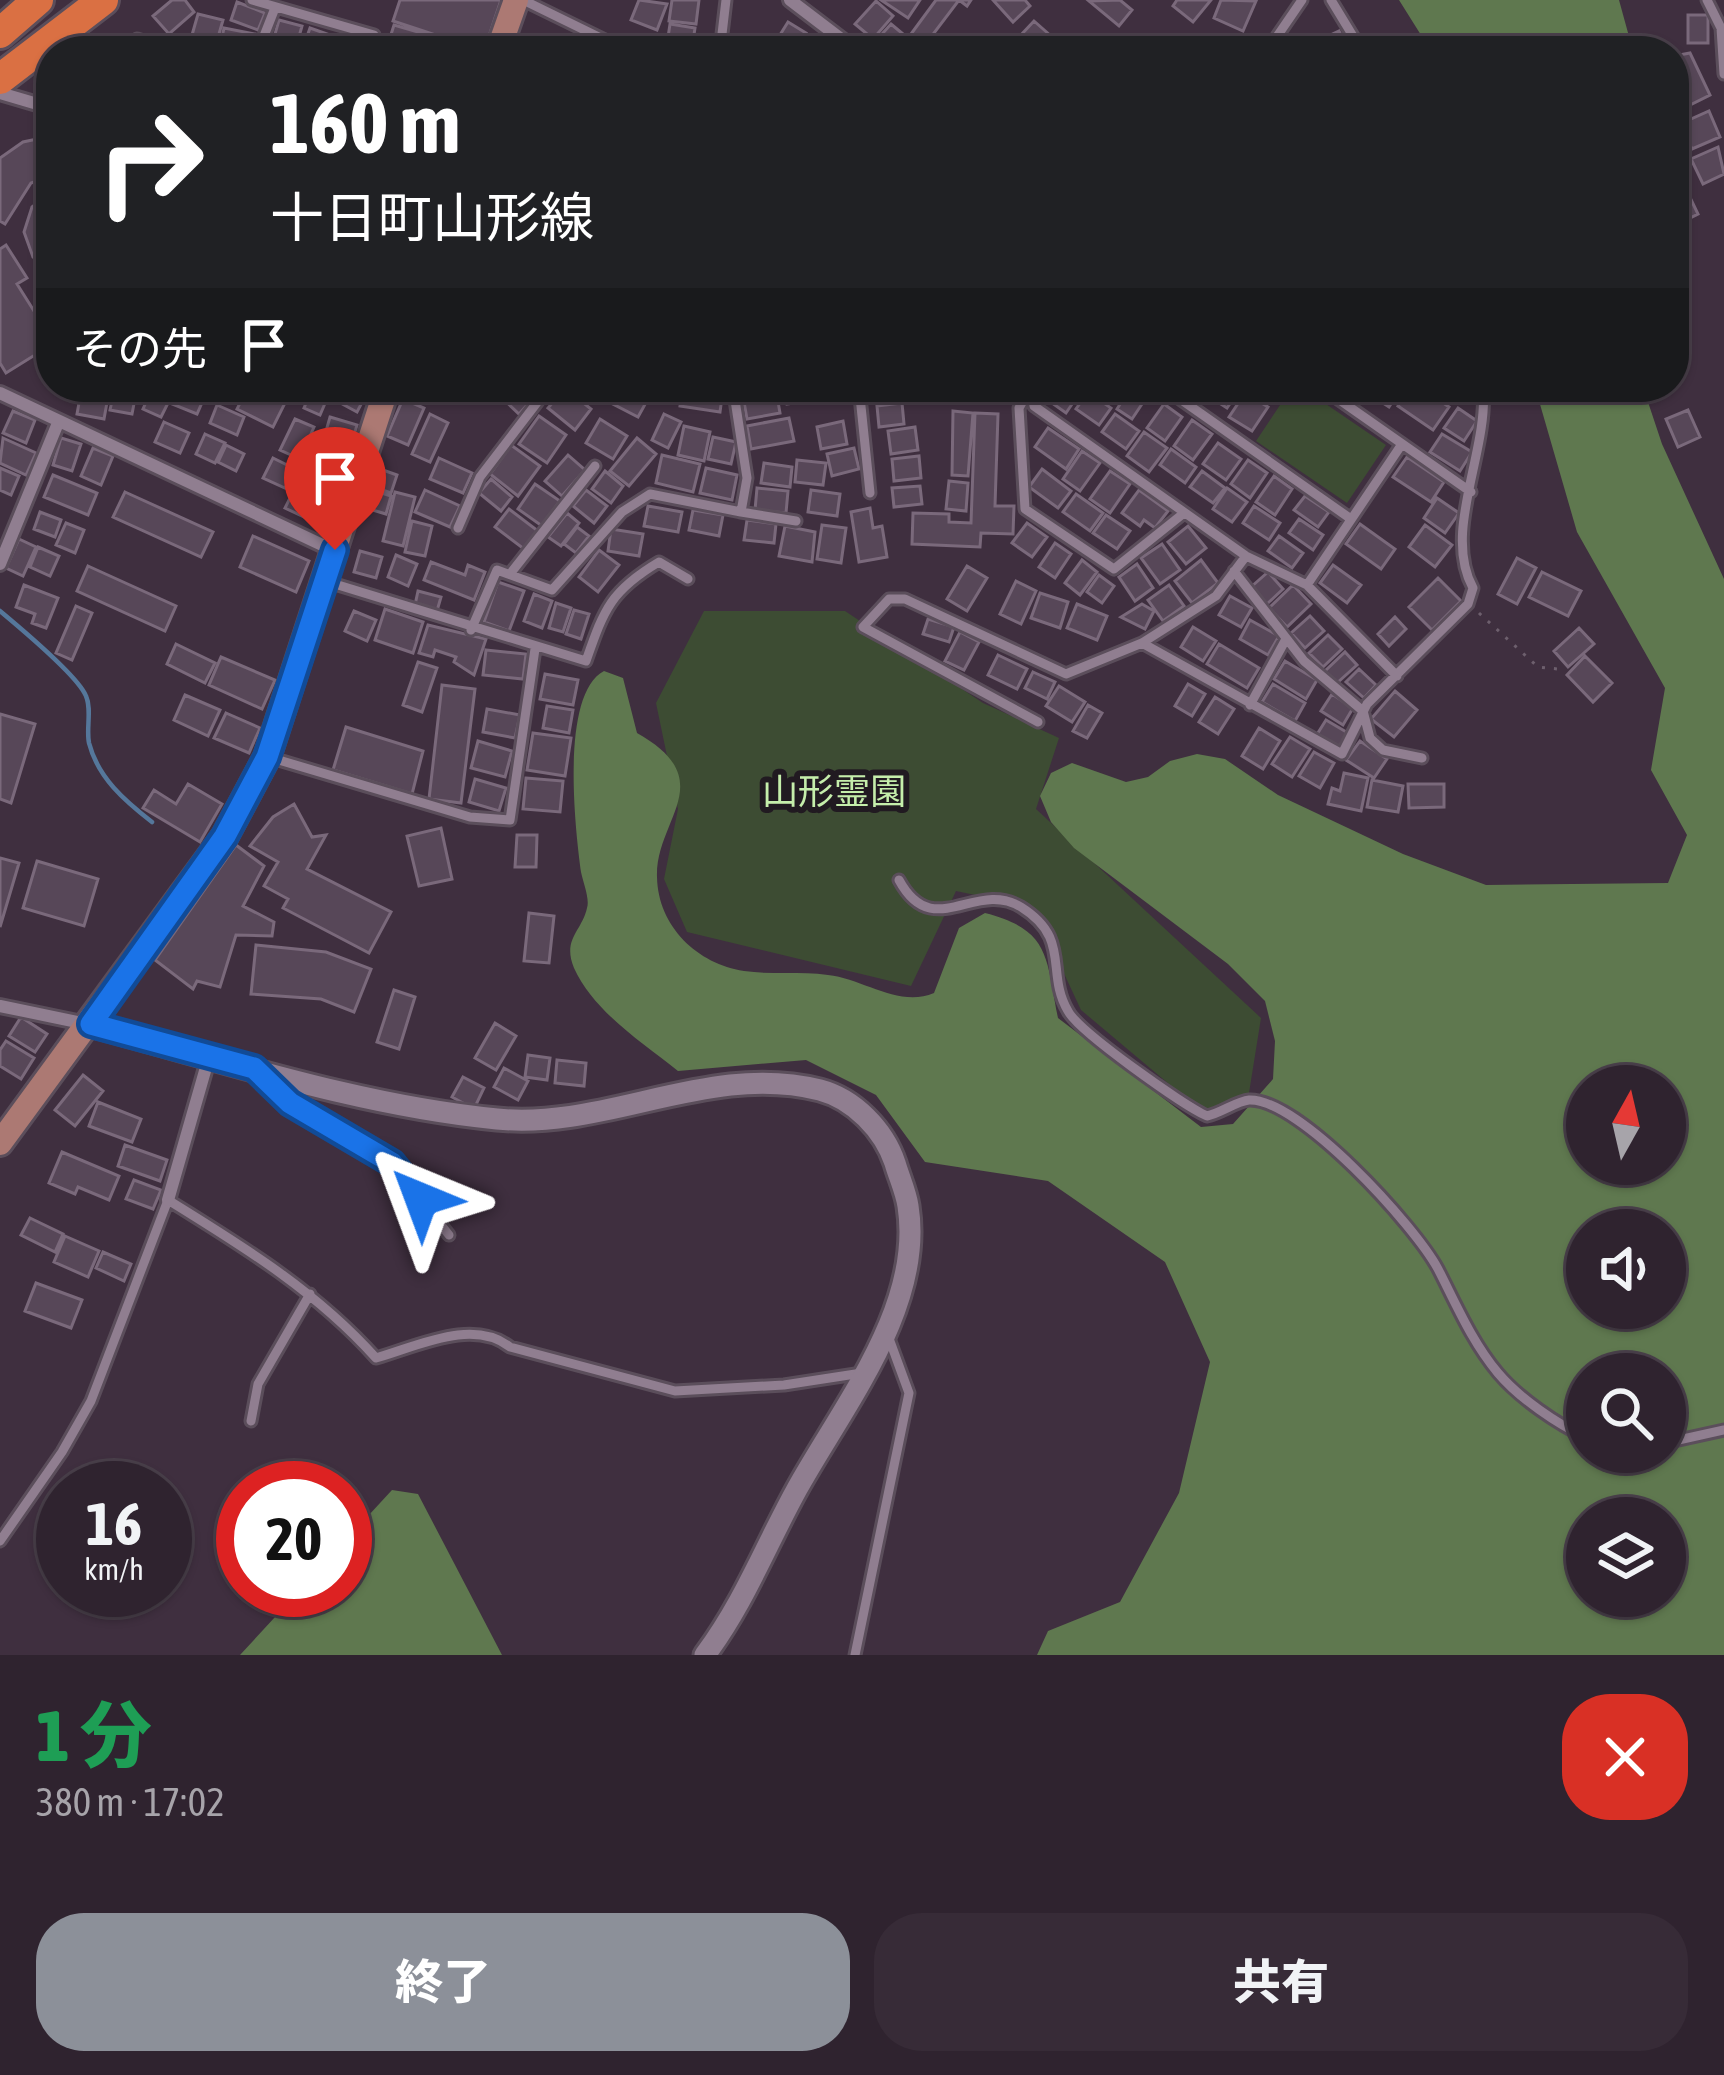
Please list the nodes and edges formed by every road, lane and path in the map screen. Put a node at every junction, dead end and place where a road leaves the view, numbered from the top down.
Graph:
1 (16, 0) edge
2 (38, 0) edge
3 (77, 0) edge
4 (103, 0) edge
5 (252, 0) edge
6 (520, 0) edge
7 (726, 0) edge
8 (790, 0) edge
9 (1302, 0) edge
10 (1331, 0) edge
11 (1707, 0) edge
12 (275, 8) junction
13 (0, 15) edge
14 (0, 33) edge
15 (374, 35) dead end
16 (42, 36) edge
17 (56, 36) edge
18 (264, 36) edge
19 (504, 36) edge
20 (594, 36) edge
21 (722, 36) edge
22 (837, 36) edge
23 (1278, 36) edge
24 (1353, 36) edge
25 (36, 43) edge
26 (36, 52) edge
27 (1724, 74) edge
28 (2, 78) edge
29 (36, 99) edge
30 (0, 393) edge
31 (382, 402) edge
32 (538, 402) edge
33 (735, 402) edge
34 (861, 402) edge
35 (1022, 402) edge
36 (1033, 402) edge
37 (1184, 402) edge
38 (1350, 402) edge
39 (1482, 402) edge
40 (58, 423) junction
41 (1402, 444) junction
42 (595, 466) dead end
43 (1471, 492) junction
44 (870, 493) dead end
45 (741, 512) junction
46 (1184, 513) junction
47 (796, 520) dead end
48 (1351, 520) junction
49 (458, 528) dead end
50 (335, 550) junction
51 (1246, 556) junction
52 (0, 564) edge
53 (1234, 571) junction
54 (510, 574) junction
55 (688, 579) dead end
56 (325, 581) junction
57 (1306, 585) junction
58 (1468, 604) junction
59 (472, 630) junction
60 (1286, 639) junction
61 (1142, 643) junction
62 (535, 649) junction
63 (1558, 669) dead end
64 (1397, 676) junction
65 (1250, 705) junction
66 (1363, 711) junction
67 (1038, 722) dead end
68 (267, 757) junction
69 (1422, 758) dead end
70 (899, 880) dead end
71 (0, 1006) edge
72 (91, 1024) junction
73 (209, 1056) junction
74 (254, 1068) junction
75 (0, 1143) edge
76 (168, 1200) junction
77 (449, 1235) dead end
78 (310, 1294) junction
79 (885, 1328) junction
80 (862, 1373) junction
81 (250, 1421) dead end
82 (1566, 1427) edge
83 (1724, 1430) edge
84 (1686, 1438) edge
85 (0, 1541) edge
86 (705, 1655) edge
87 (855, 1655) edge

1 - 13 highway
2 - 14 highway
3 - 16 highway
4 - 17 highway
5 - 12 lane
6 - 19 main road
6 - 20 lane
7 - 21 lane
8 - 22 street
9 - 23 lane
10 - 24 lane
11 - 27 lane
12 - 15 lane
12 - 18 lane
25 - 28 highway
26 - 28 highway
28 - 29 street
30 - 40 street
31 - 50 main road
32 - 49 lane
33 - 45 lane
34 - 44 lane
35 - 46 lane
36 - 46 lane
37 - 48 lane
38 - 41 lane
39 - 43 lane
40 - 50 street
40 - 52 street
41 - 43 lane
41 - 48 lane
42 - 54 lane
43 - 58 lane
45 - 47 lane
45 - 54 lane
46 - 51 lane
48 - 57 lane
50 - 56 main road
51 - 53 lane
51 - 57 lane
53 - 60 lane
53 - 61 lane
54 - 59 lane
55 - 62 lane
56 - 59 lane
56 - 68 main road
57 - 64 lane
58 - 63 path
58 - 64 lane
59 - 62 lane
60 - 65 lane
60 - 66 lane
61 - 65 lane
61 - 67 lane
62 - 68 lane
64 - 66 lane
65 - 66 lane
66 - 69 lane
68 - 72 main road
70 - 82 lane
71 - 72 street
72 - 73 street
72 - 75 main road
73 - 74 street
73 - 76 street
74 - 77 lane
74 - 79 street
76 - 78 lane
76 - 85 lane
78 - 80 lane
78 - 81 lane
79 - 80 street
79 - 87 lane
80 - 86 street
83 - 84 lane

